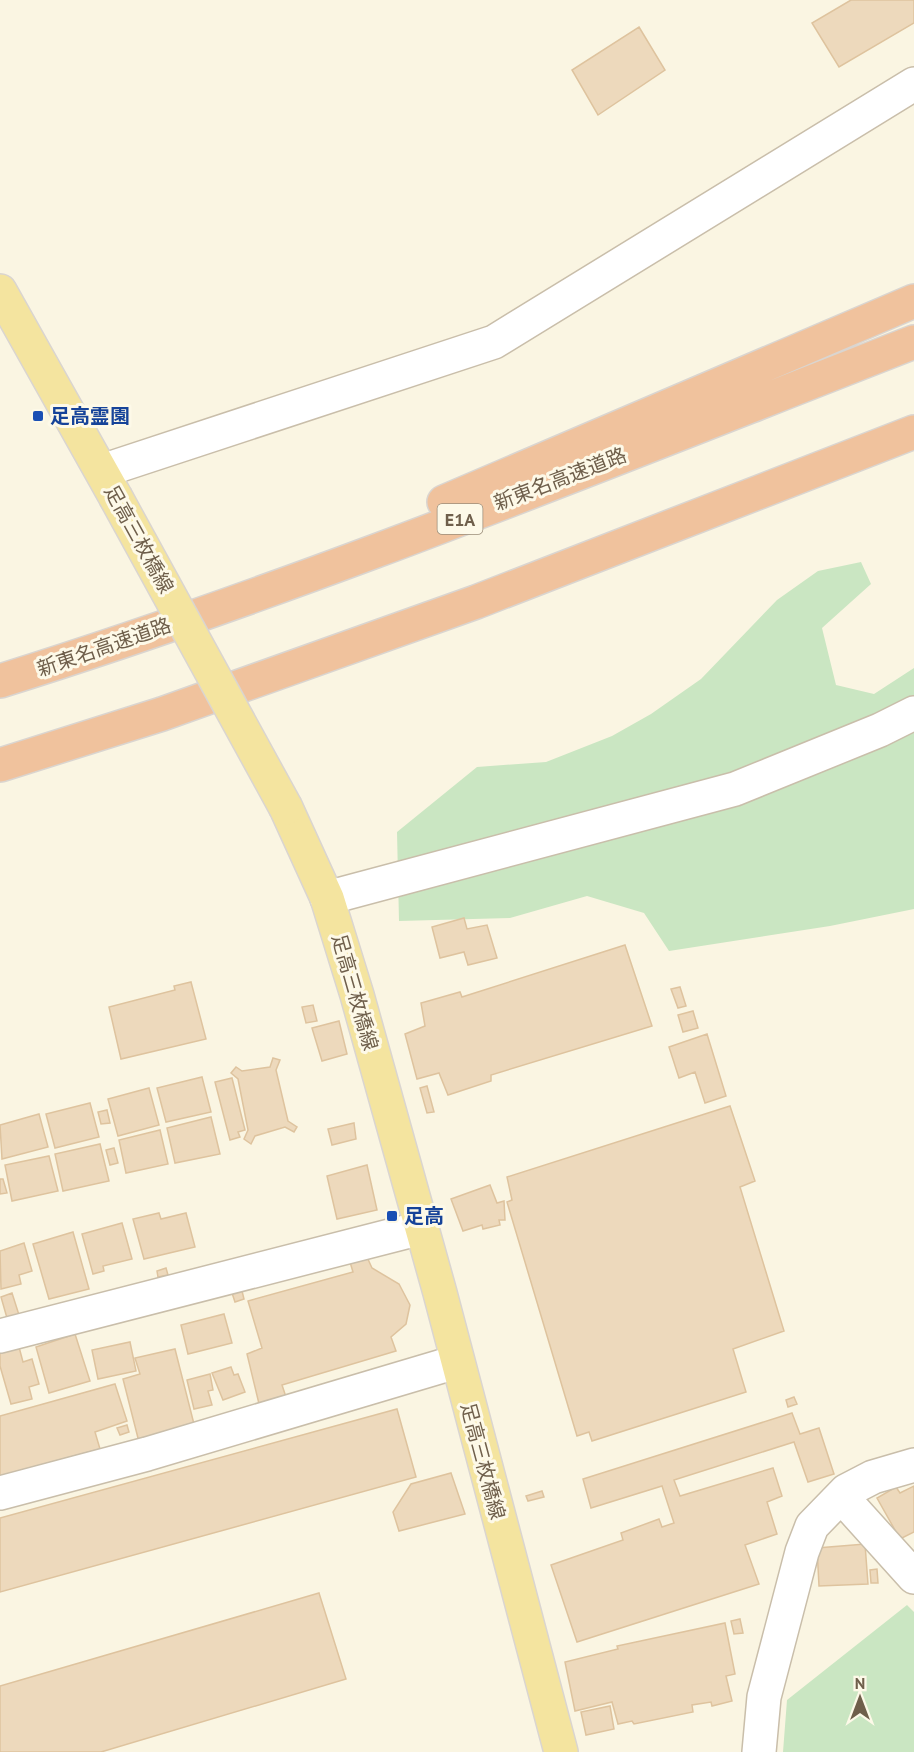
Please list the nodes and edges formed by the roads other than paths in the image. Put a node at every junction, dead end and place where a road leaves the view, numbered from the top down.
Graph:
1 (914, 84) edge
2 (0, 291) edge
3 (914, 301) edge
4 (914, 342) edge
5 (914, 432) edge
6 (108, 483) junction
7 (78, 657) junction
8 (0, 681) edge
9 (914, 713) edge
10 (0, 765) edge
11 (327, 898) junction
12 (421, 1228) junction
13 (0, 1336) edge
14 (456, 1362) junction
15 (914, 1465) edge
16 (0, 1493) edge
17 (841, 1496) junction
18 (914, 1577) edge
19 (561, 1752) edge
20 (759, 1752) edge

1 - 6 street
2 - 6 main road, 足高三枚橋線
3 - 7 highway
4 - 7 highway, 新東名高速道路 / E1A
5 - 10 highway
6 - 11 main road, 足高三枚橋線, bridge
7 - 8 highway, 新東名高速道路 / E1A
9 - 11 street
11 - 12 main road, 足高三枚橋線
12 - 13 street
12 - 14 main road, 足高三枚橋線
14 - 16 street
14 - 19 main road, 足高三枚橋線
15 - 17 street
17 - 18 street
17 - 20 street

